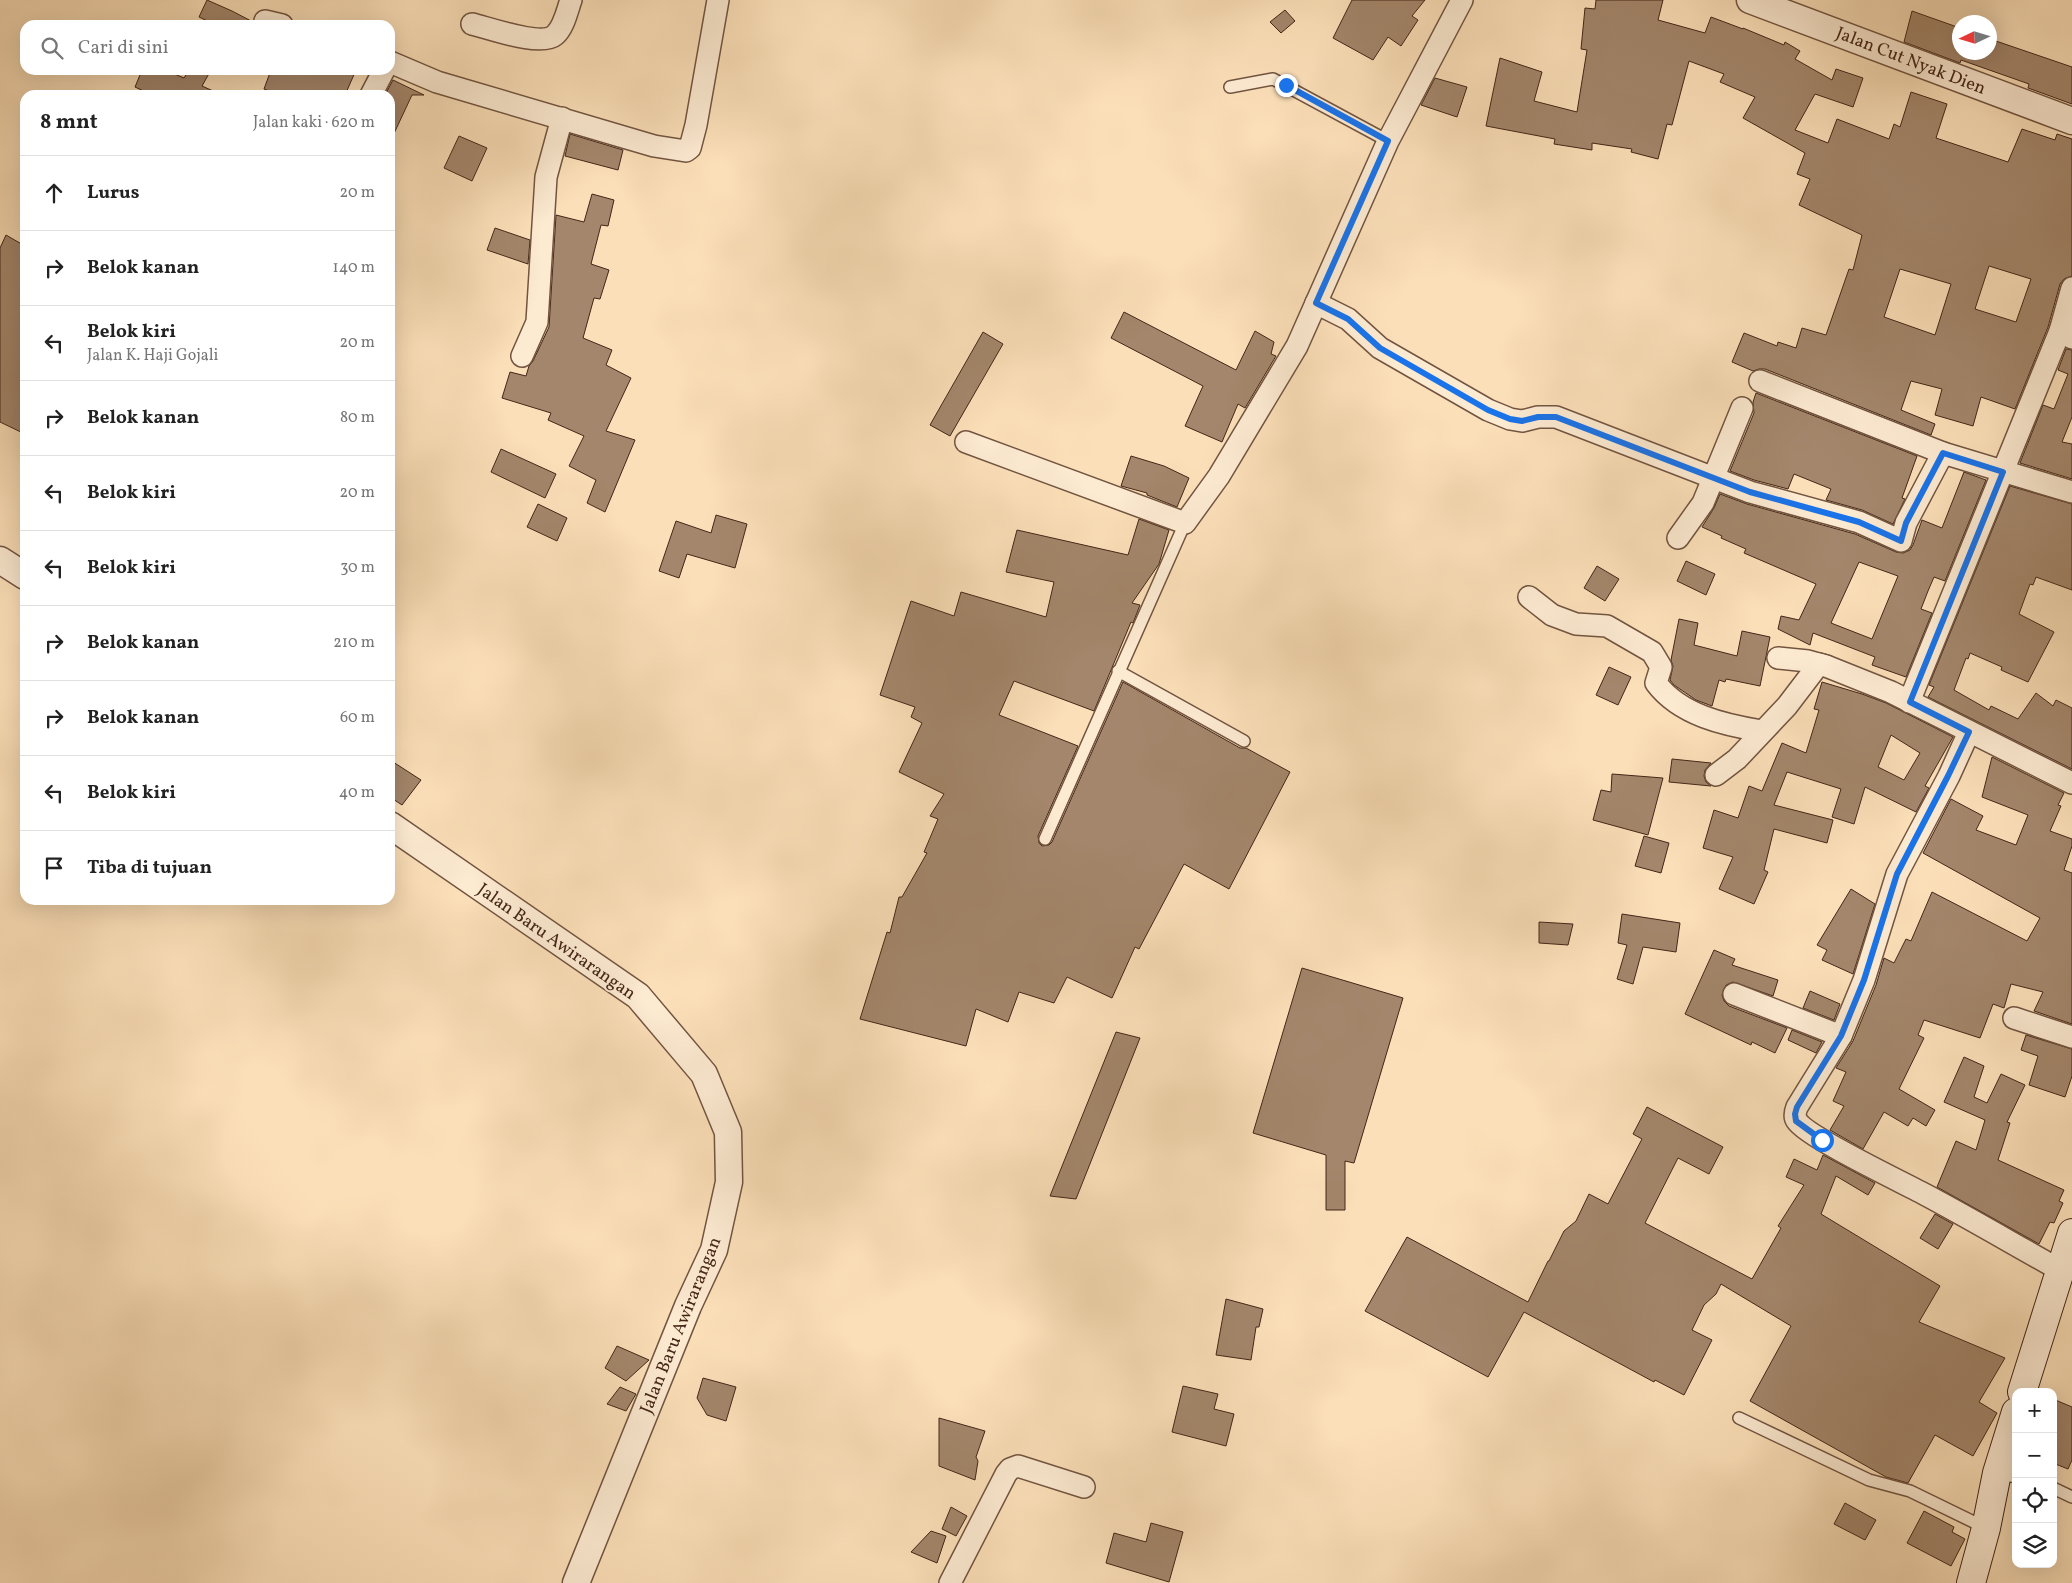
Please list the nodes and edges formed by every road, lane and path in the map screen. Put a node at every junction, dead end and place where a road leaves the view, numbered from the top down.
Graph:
1 (570, 0) edge
2 (718, 0) edge
3 (1462, 0) edge
4 (1750, 0) edge
5 (472, 24) dead end
6 (395, 64) edge
7 (381, 75) edge
8 (1230, 87) dead end
9 (374, 90) edge
10 (562, 118) junction
11 (2072, 121) edge
12 (1388, 141) junction
13 (2072, 288) edge
14 (1316, 303) junction
15 (2066, 334) edge
16 (522, 356) dead end
17 (1760, 381) dead end
18 (1742, 408) dead end
19 (966, 442) dead end
20 (1943, 453) junction
21 (2003, 472) junction
22 (1713, 478) junction
23 (2072, 492) edge
24 (1185, 523) junction
25 (1678, 538) dead end
26 (0, 560) edge
27 (20, 573) edge
28 (1530, 598) dead end
29 (1778, 658) dead end
30 (1826, 666) junction
31 (1118, 671) junction
32 (1910, 702) junction
33 (1762, 731) junction
34 (1969, 732) junction
35 (1244, 741) dead end
36 (1716, 775) dead end
37 (2072, 783) edge
38 (395, 828) edge
39 (1045, 839) dead end
40 (1734, 994) dead end
41 (2014, 1018) dead end
42 (1841, 1036) junction
43 (2072, 1037) edge
44 (2072, 1233) edge
45 (2060, 1270) junction
46 (2023, 1388) edge
47 (1739, 1418) dead end
48 (2013, 1433) edge
49 (2006, 1475) edge
50 (1084, 1487) dead end
51 (2057, 1490) edge
52 (2072, 1497) edge
53 (1986, 1528) junction
54 (576, 1583) edge
55 (950, 1583) edge
56 (1972, 1583) edge

1 - 5 street
2 - 10 street
3 - 12 street
4 - 11 street, Jalan Cut Nyak Dien
6 - 10 street
7 - 9 street
8 - 12 lane
10 - 16 street
12 - 14 street
13 - 15 street
14 - 22 street
14 - 24 street
15 - 21 street
17 - 20 street
18 - 22 street
19 - 24 street
20 - 21 street
20 - 22 street
21 - 23 street
21 - 32 street
22 - 25 street
24 - 31 lane
26 - 27 street
28 - 33 street
29 - 30 street
30 - 32 street
30 - 33 street
31 - 35 lane
31 - 39 lane
32 - 34 street
33 - 36 street
34 - 37 street
34 - 42 street
38 - 54 street, Jalan Baru Awirarangan
40 - 42 street
41 - 43 street
42 - 45 street
44 - 45 main road
45 - 46 main road
47 - 53 lane
48 - 49 main road
49 - 53 main road
50 - 55 street
51 - 52 lane
53 - 56 main road

